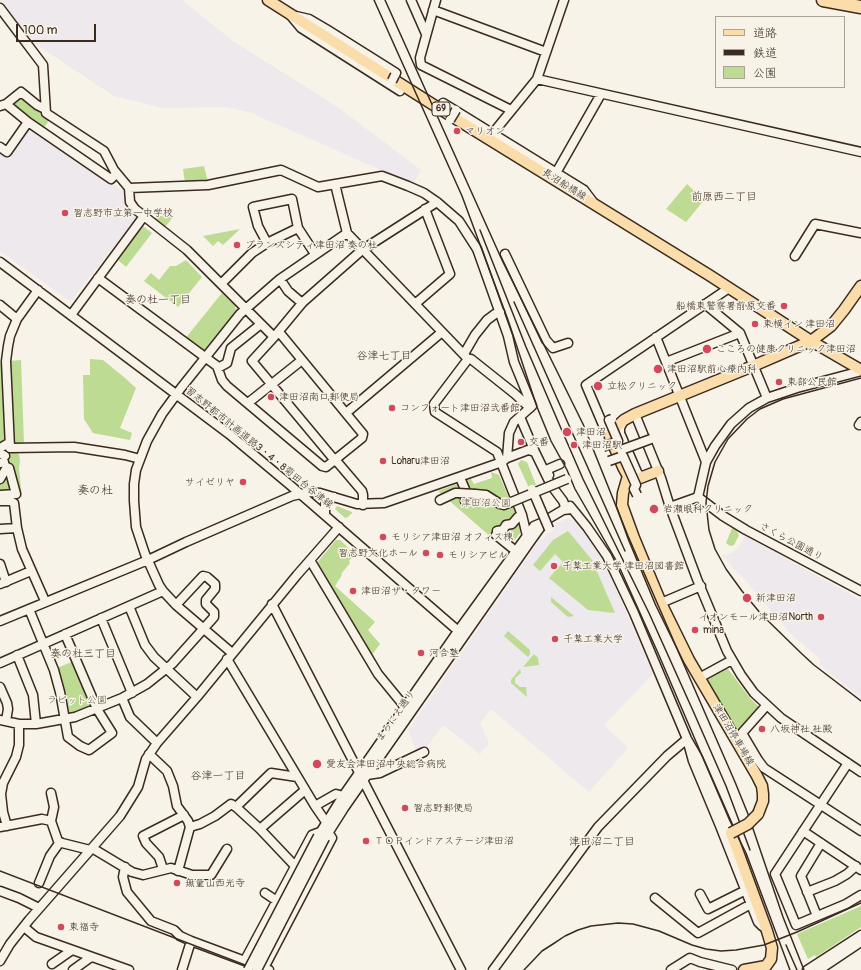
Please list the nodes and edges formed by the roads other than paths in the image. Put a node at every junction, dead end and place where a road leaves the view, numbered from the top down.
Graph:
1 (268, 0) edge
2 (411, 0) edge
3 (436, 0) edge
4 (564, 0) edge
5 (823, 0) edge
6 (861, 7) edge
7 (0, 8) edge
8 (433, 10) junction
9 (290, 14) junction
10 (426, 34) junction
11 (546, 52) junction
12 (537, 79) junction
13 (392, 80) junction
14 (400, 91) dead end
15 (601, 94) junction
16 (443, 103) dead end
17 (3, 105) edge
18 (45, 109) junction
19 (456, 110) junction
20 (511, 110) junction
21 (28, 122) junction
22 (493, 133) junction
23 (0, 147) edge
24 (861, 152) edge
25 (556, 173) junction
26 (114, 176) dead end
27 (335, 184) junction
28 (129, 188) junction
29 (437, 202) junction
30 (593, 203) junction
31 (425, 209) junction
32 (144, 216) junction
33 (298, 228) junction
34 (346, 233) junction
35 (861, 233) edge
36 (267, 243) junction
37 (362, 250) junction
38 (315, 254) junction
39 (505, 254) dead end
40 (795, 256) dead end
41 (0, 262) edge
42 (98, 278) junction
43 (280, 279) junction
44 (221, 284) junction
45 (861, 286) edge
46 (729, 288) junction
47 (38, 290) junction
48 (302, 303) junction
49 (415, 304) junction
50 (706, 304) junction
51 (0, 306) edge
52 (245, 309) junction
53 (500, 312) junction
54 (71, 315) junction
55 (18, 319) junction
56 (261, 324) junction
57 (442, 332) junction
58 (740, 332) junction
59 (276, 334) junction
60 (656, 337) junction
61 (811, 341) junction
62 (568, 343) dead end
63 (466, 357) junction
64 (205, 358) junction
65 (302, 360) junction
66 (3, 361) edge
67 (666, 362) junction
68 (753, 366) junction
69 (218, 368) junction
70 (861, 370) edge
71 (272, 385) junction
72 (177, 394) junction
73 (679, 395) junction
74 (766, 398) junction
75 (248, 403) junction
76 (530, 408) junction
77 (346, 413) junction
78 (635, 414) junction
79 (520, 417) junction
80 (612, 419) dead end
81 (624, 420) junction
82 (611, 432) junction
83 (651, 439) dead end
84 (618, 441) junction
85 (603, 447) dead end
86 (535, 452) junction
87 (622, 453) junction
88 (140, 459) junction
89 (335, 460) junction
90 (504, 460) junction
91 (4, 461) edge
92 (609, 461) dead end
93 (706, 462) junction
94 (560, 464) dead end
95 (658, 471) junction
96 (628, 476) junction
97 (0, 479) edge
98 (567, 479) dead end
99 (461, 480) dead end
100 (637, 483) junction
101 (554, 485) junction
102 (533, 491) junction
103 (301, 494) junction
104 (0, 495) edge
105 (637, 495) dead end
106 (334, 497) junction
107 (698, 497) junction
108 (440, 500) dead end
109 (0, 501) edge
110 (465, 501) dead end
111 (363, 505) junction
112 (563, 506) junction
113 (670, 506) junction
114 (572, 509) junction
115 (325, 516) junction
116 (520, 516) junction
117 (548, 526) junction
118 (339, 527) junction
119 (0, 528) edge
120 (16, 528) junction
121 (527, 536) junction
122 (512, 548) dead end
123 (148, 560) junction
124 (310, 560) junction
125 (0, 564) edge
126 (31, 571) junction
127 (3, 583) edge
128 (701, 586) junction
129 (163, 591) junction
130 (861, 591) edge
131 (45, 601) junction
132 (661, 603) junction
133 (272, 604) junction
134 (176, 605) junction
135 (129, 606) junction
136 (29, 609) junction
137 (101, 618) junction
138 (0, 621) edge
139 (203, 629) junction
140 (461, 633) junction
141 (65, 634) junction
142 (44, 643) junction
143 (18, 655) junction
144 (230, 656) junction
145 (732, 660) junction
146 (0, 662) edge
147 (166, 669) junction
148 (699, 678) junction
149 (0, 687) edge
150 (132, 693) junction
151 (196, 697) junction
152 (122, 698) junction
153 (766, 706) junction
154 (405, 707) junction
155 (97, 708) junction
156 (65, 719) junction
157 (3, 721) edge
158 (19, 724) junction
159 (36, 724) junction
160 (687, 738) junction
161 (157, 743) junction
162 (424, 752) dead end
163 (149, 754) junction
164 (848, 763) junction
165 (861, 772) edge
166 (364, 776) junction
167 (297, 777) junction
168 (305, 790) junction
169 (50, 793) dead end
170 (343, 796) junction
171 (821, 805) junction
172 (315, 806) junction
173 (236, 807) junction
174 (184, 815) junction
175 (51, 822) junction
176 (326, 822) junction
177 (3, 826) edge
178 (190, 827) junction
179 (260, 829) junction
180 (803, 831) junction
181 (861, 831) edge
182 (731, 833) junction
183 (323, 835) junction
184 (60, 842) junction
185 (821, 843) junction
186 (91, 849) junction
187 (227, 850) dead end
188 (295, 866) junction
189 (125, 867) junction
190 (858, 868) edge
191 (163, 869) junction
192 (178, 871) junction
193 (39, 883) dead end
194 (746, 890) junction
195 (0, 891) edge
196 (807, 892) junction
197 (264, 893) dead end
198 (700, 894) dead end
199 (861, 895) edge
200 (655, 898) dead end
201 (277, 901) junction
202 (751, 904) junction
203 (39, 908) junction
204 (817, 916) junction
205 (24, 927) junction
206 (767, 930) junction
207 (861, 935) edge
208 (192, 940) junction
209 (861, 942) edge
210 (72, 950) junction
211 (91, 957) junction
212 (245, 960) junction
213 (0, 961) edge
214 (52, 964) dead end
215 (263, 969) edge
216 (460, 969) edge
217 (73, 970) edge
218 (129, 970) edge
219 (182, 970) edge
220 (248, 970) edge
221 (493, 970) edge
222 (671, 970) edge
223 (732, 970) edge
224 (744, 970) edge
225 (808, 970) edge
226 (819, 970) edge

1 - 9 main road, 長沼船橋線 / 69
2 - 10 street
3 - 8 street
4 - 11 street
5 - 6 highway
7 - 18 street
8 - 10 street
8 - 11 street
9 - 13 street
9 - 13 street
9 - 30 main road, 長沼船橋線 / 69
10 - 20 street
11 - 12 street
12 - 15 street
12 - 20 street
13 - 14 street
15 - 24 street
15 - 25 street
16 - 19 street
17 - 18 street
17 - 21 street
18 - 28 street
19 - 22 street
19 - 30 street, bridge
20 - 22 street
21 - 23 street
21 - 26 street
22 - 25 street
25 - 30 street
27 - 28 street
27 - 29 street
27 - 34 street
28 - 32 street
29 - 31 street
29 - 53 street
30 - 46 main road, 長沼船橋線 / 69
31 - 37 street
31 - 49 street
32 - 42 street
32 - 44 street
33 - 36 street
33 - 36 street
33 - 38 street
34 - 37 street
34 - 38 street
35 - 40 street
36 - 44 street
37 - 48 street
37 - 49 street
38 - 43 street
39 - 62 street
41 - 47 street, 習志野都市計画道路3・4・8菊田台谷津線
42 - 54 street
42 - 64 street
43 - 48 street
43 - 52 street
44 - 52 street
45 - 61 main road
46 - 50 street
46 - 61 main road, 長沼船橋線 / 69
47 - 54 street, 習志野都市計画道路3・4・8菊田台谷津線
47 - 55 street
48 - 59 street
49 - 57 street
50 - 58 street
50 - 60 street
51 - 55 street
52 - 56 street
52 - 64 street
53 - 63 street
53 - 76 street
54 - 72 street, 習志野都市計画道路3・4・8菊田台谷津線
55 - 66 street
56 - 59 street
56 - 69 street
57 - 63 street
57 - 77 street
58 - 67 street
58 - 68 street
59 - 65 street
59 - 71 street
60 - 67 street
60 - 82 street
61 - 68 main road
61 - 70 main road, 長沼船橋線 / 69
63 - 76 street
63 - 90 street
64 - 69 street
64 - 72 street
65 - 71 street
65 - 77 street
66 - 88 street
67 - 73 street
68 - 73 main road
68 - 74 street
69 - 75 street
70 - 74 street
71 - 75 street
71 - 89 street
72 - 88 street
72 - 103 street, 習志野都市計画道路3・4・8菊田台谷津線
73 - 78 main road
73 - 93 street
74 - 93 street
75 - 89 street
76 - 79 street
77 - 89 street
78 - 81 main road
78 - 95 street
79 - 86 street
79 - 90 street
80 - 84 street, bridge
81 - 82 main road
81 - 100 street
82 - 96 main road
83 - 87 street, bridge
84 - 85 street, bridge
84 - 87 street, bridge
86 - 90 street
86 - 101 street
87 - 92 street, bridge
87 - 100 street, bridge
88 - 123 street
89 - 111 street
90 - 111 street
90 - 116 street
91 - 97 street
91 - 104 street
93 - 107 street
94 - 101 street
95 - 100 main road
95 - 113 street
96 - 100 main road
96 - 132 main road, 津田沼停車場線
98 - 101 street, bridge
99 - 110 street
100 - 105 street, bridge
101 - 102 street
101 - 112 street
101 - 114 street
102 - 108 street, bridge
102 - 117 street, bridge
103 - 106 street
103 - 115 street, 習志野都市計画道路3・4・8菊田台谷津線
103 - 123 street
106 - 111 street
106 - 115 street
107 - 113 street
107 - 130 street, さくら公園通り
109 - 120 street
112 - 114 street
112 - 117 street, まろにえ通り
113 - 128 street
114 - 160 street
115 - 118 street, 習志野都市計画道路3・4・8菊田台谷津線
116 - 117 street
116 - 121 street
116 - 122 street
117 - 121 street, まろにえ通り
117 - 140 street, まろにえ通り
118 - 124 street
118 - 140 street, 習志野都市計画道路3・4・8菊田台谷津線
119 - 120 street
120 - 126 street
121 - 140 street, まろにえ通り
123 - 129 street
123 - 131 street
124 - 133 street
124 - 154 street
125 - 127 street
126 - 127 street
126 - 131 street
128 - 132 street
128 - 145 street
129 - 134 street
129 - 135 street
131 - 136 street
132 - 148 main road, 津田沼停車場線
133 - 144 street
133 - 166 street
134 - 139 street
134 - 139 street
135 - 137 street
135 - 147 street
136 - 138 street
136 - 142 street
137 - 141 street
137 - 150 street
139 - 144 street
139 - 147 street
140 - 154 street, まろにえ通り
140 - 166 street, まろにえ通り
141 - 142 street
141 - 155 street
142 - 143 street
142 - 156 street
143 - 146 street
143 - 159 street
144 - 151 street
144 - 167 street
145 - 148 street
145 - 153 street
147 - 150 street
147 - 151 street
148 - 182 main road, 津田沼停車場線, bridge
149 - 157 street
150 - 152 street
151 - 161 street
152 - 155 street
152 - 161 street
153 - 164 street
153 - 171 street
154 - 166 street, まろにえ通り
155 - 156 street
155 - 156 street
156 - 159 street
157 - 158 street
158 - 159 street
158 - 177 street
160 - 182 street
160 - 194 street
160 - 221 street
161 - 163 street
162 - 166 street
163 - 174 street
163 - 186 street
164 - 165 street
164 - 171 street
166 - 170 street, まろにえ通り
166 - 183 street, まろにえ通り
166 - 216 street
167 - 168 street
167 - 173 street
168 - 172 street
168 - 179 street
169 - 175 street
170 - 172 street
170 - 176 street, まろにえ通り
171 - 180 street
171 - 181 street
172 - 176 street
173 - 178 street
173 - 179 street
174 - 178 street
174 - 191 street
175 - 177 street
175 - 184 street
176 - 183 street, まろにえ通り
178 - 192 street
179 - 188 street
180 - 185 street
180 - 204 street
182 - 206 main road
183 - 188 street
183 - 215 street, まろにえ通り, bridge
183 - 220 street, まろにえ通り, bridge
184 - 186 street
184 - 193 street
185 - 190 street
185 - 196 street
186 - 189 street
186 - 203 street
187 - 192 street
188 - 201 street
189 - 191 street
189 - 208 street
190 - 196 street
191 - 192 street
194 - 198 street
194 - 202 street
195 - 203 street
196 - 204 street
197 - 201 street
199 - 204 street
200 - 202 street
201 - 212 street
202 - 206 street
203 - 205 street
205 - 210 street
205 - 213 street
206 - 224 main road
207 - 225 street
208 - 212 street
208 - 219 street
209 - 226 street
210 - 211 street
210 - 214 street
211 - 217 street
211 - 218 street
212 - 215 street
222 - 223 street

